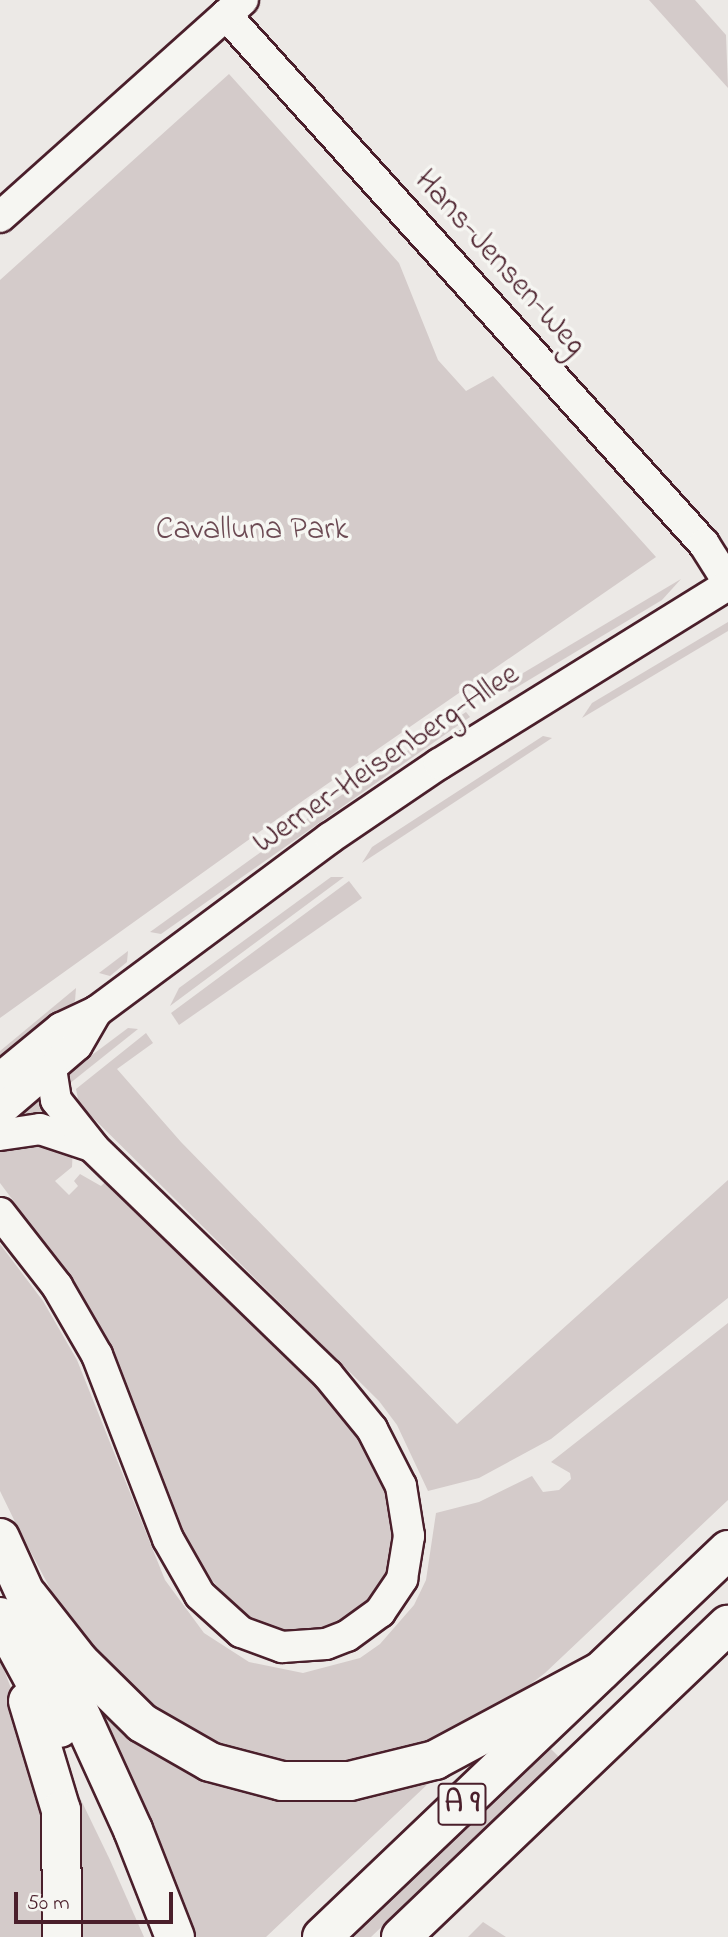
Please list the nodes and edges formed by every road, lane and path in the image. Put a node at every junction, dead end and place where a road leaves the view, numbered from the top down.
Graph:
1 (235, 8) edge
2 (0, 217) edge
3 (728, 583) edge
4 (97, 1011) junction
5 (51, 1069) junction
6 (0, 1078) edge
7 (0, 1111) edge
8 (0, 1135) edge
9 (94, 1148) junction
10 (0, 1213) edge
11 (0, 1538) edge
12 (728, 1550) edge
13 (14, 1607) edge
14 (728, 1625) edge
15 (601, 1671) junction
16 (29, 1675) junction
17 (62, 1937) edge
18 (154, 1937) edge
19 (175, 1937) edge
20 (322, 1937) edge
21 (401, 1937) edge

1 - 2 street
1 - 3 street, Hans-Jensen-Weg
3 - 4 street, Werner-Heisenberg-Allee
4 - 5 street, Werner-Heisenberg-Allee
4 - 6 street, Werner-Heisenberg-Allee
5 - 7 street, Werner-Heisenberg-Allee
5 - 9 street
8 - 9 street
9 - 10 street
11 - 13 highway
12 - 15 highway, A 9
13 - 15 highway
13 - 16 highway
13 - 19 highway
14 - 21 highway, A 9
15 - 20 highway, A 9
16 - 17 highway
16 - 18 highway

